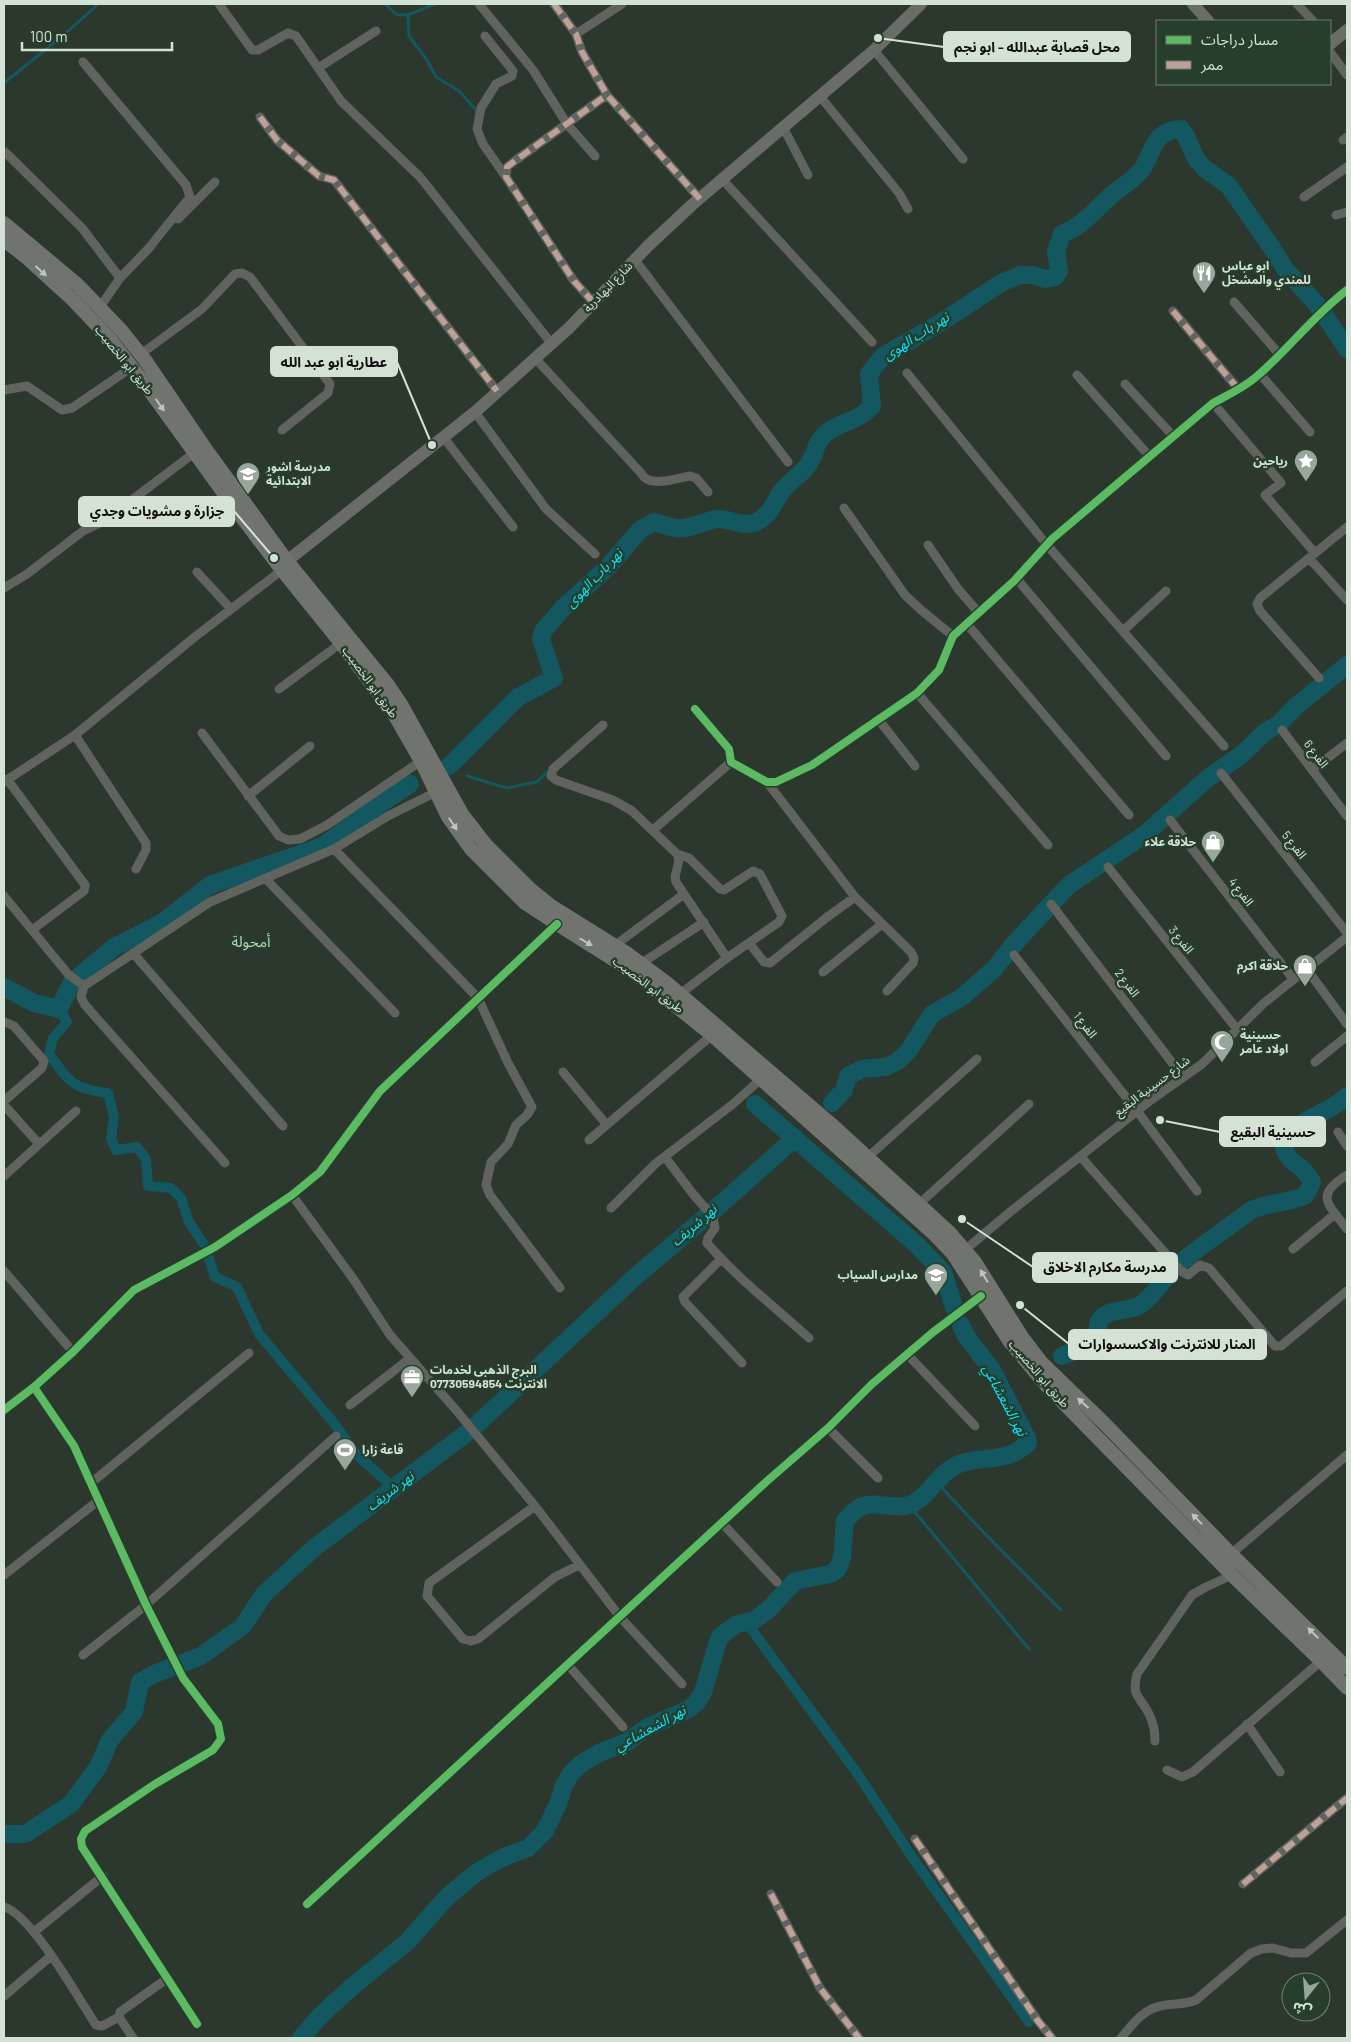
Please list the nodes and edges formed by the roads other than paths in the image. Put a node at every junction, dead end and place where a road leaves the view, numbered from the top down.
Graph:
1 (219, 4) edge
2 (479, 4) edge
3 (554, 4) edge
4 (622, 4) edge
5 (922, 4) edge
6 (1193, 4) edge
7 (1297, 4) edge
8 (1207, 20) edge
9 (1312, 20) edge
10 (1347, 30) edge
11 (376, 31) dead end
12 (576, 34) junction
13 (486, 36) dead end
14 (1331, 44) edge
15 (1331, 47) edge
16 (874, 50) junction
17 (83, 62) dead end
18 (318, 68) junction
19 (1347, 75) edge
20 (819, 95) junction
21 (607, 96) junction
22 (260, 116) dead end
23 (567, 124) junction
24 (783, 127) junction
25 (5, 152) dead end
26 (595, 156) dead end
27 (963, 159) dead end
28 (1347, 167) edge
29 (808, 175) dead end
30 (506, 178) junction
31 (722, 179) junction
32 (215, 182) dead end
33 (1304, 197) dead end
34 (700, 199) junction
35 (908, 209) dead end
36 (1347, 212) edge
37 (1336, 215) dead end
38 (4, 223) edge
39 (4, 240) edge
40 (148, 249) junction
41 (635, 260) junction
42 (120, 278) junction
43 (1347, 290) edge
44 (1234, 302) dead end
45 (594, 303) junction
46 (100, 307) junction
47 (1173, 311) dead end
48 (872, 342) dead end
49 (551, 343) junction
50 (141, 354) junction
51 (1279, 354) junction
52 (535, 358) junction
53 (132, 368) junction
54 (907, 373) dead end
55 (1077, 374) dead end
56 (1260, 374) junction
57 (150, 379) junction
58 (1125, 384) dead end
59 (4, 390) edge
60 (498, 390) junction
61 (1238, 390) junction
62 (1213, 403) junction
63 (475, 412) junction
64 (282, 430) dead end
65 (1310, 432) dead end
66 (1174, 437) junction
67 (444, 438) junction
68 (194, 453) junction
69 (1150, 457) junction
70 (788, 462) dead end
71 (708, 492) dead end
72 (844, 508) dead end
73 (513, 527) dead end
74 (1347, 527) edge
75 (928, 545) dead end
76 (1047, 545) junction
77 (595, 554) dead end
78 (1312, 555) junction
79 (284, 566) junction
80 (198, 572) dead end
81 (1016, 578) junction
82 (4, 588) edge
83 (1166, 591) dead end
84 (1347, 600) edge
85 (231, 609) junction
86 (978, 612) junction
87 (967, 624) junction
88 (1123, 631) junction
89 (953, 636) junction
90 (342, 643) junction
91 (1318, 678) dead end
92 (279, 689) dead end
93 (917, 693) junction
94 (695, 709) dead end
95 (878, 719) junction
96 (603, 725) dead end
97 (1282, 730) dead end
98 (202, 733) dead end
99 (75, 735) junction
100 (1347, 743) edge
101 (310, 746) dead end
102 (1224, 746) dead end
103 (1166, 756) dead end
104 (421, 761) junction
105 (731, 762) junction
106 (916, 766) dead end
107 (1312, 770) junction
108 (1222, 773) dead end
109 (6, 780) edge
110 (767, 782) junction
111 (436, 792) junction
112 (248, 796) junction
113 (1129, 815) dead end
114 (1347, 816) edge
115 (1170, 820) dead end
116 (653, 830) junction
117 (1048, 845) dead end
118 (334, 849) junction
119 (677, 854) junction
120 (1108, 866) dead end
121 (136, 868) dead end
122 (265, 878) junction
123 (515, 884) junction
124 (684, 894) junction
125 (4, 896) edge
126 (856, 897) junction
127 (1051, 904) dead end
128 (704, 922) junction
129 (556, 924) junction
130 (882, 924) junction
131 (32, 930) junction
132 (1347, 932) edge
133 (1347, 937) edge
134 (749, 943) junction
135 (614, 946) junction
136 (133, 952) junction
137 (1014, 955) dead end
138 (727, 958) junction
139 (642, 963) junction
140 (1306, 968) junction
141 (823, 972) dead end
142 (1293, 978) junction
143 (81, 984) junction
144 (887, 991) dead end
145 (680, 994) junction
146 (478, 998) junction
147 (395, 1013) dead end
148 (4, 1024) edge
149 (1347, 1024) edge
150 (1236, 1028) junction
151 (712, 1035) junction
152 (1347, 1036) edge
153 (977, 1059) dead end
154 (1315, 1062) dead end
155 (563, 1072) dead end
156 (1183, 1076) junction
157 (762, 1078) junction
158 (4, 1101) edge
159 (1030, 1104) dead end
160 (4, 1105) edge
161 (76, 1111) dead end
162 (1137, 1111) junction
163 (606, 1124) junction
164 (283, 1126) dead end
165 (1338, 1132) dead end
166 (588, 1140) dead end
167 (39, 1144) junction
168 (1347, 1146) edge
169 (665, 1157) junction
170 (868, 1157) junction
171 (1081, 1157) junction
172 (225, 1163) dead end
173 (1347, 1175) edge
174 (4, 1176) edge
175 (1197, 1191) dead end
176 (292, 1195) junction
177 (919, 1204) junction
178 (611, 1208) dead end
179 (1335, 1214) junction
180 (1347, 1229) edge
181 (1293, 1248) dead end
182 (966, 1249) junction
183 (721, 1259) junction
184 (4, 1270) edge
185 (560, 1288) dead end
186 (1347, 1292) edge
187 (981, 1296) junction
188 (810, 1338) dead end
189 (73, 1352) junction
190 (249, 1353) dead end
191 (908, 1355) junction
192 (410, 1359) junction
193 (742, 1363) dead end
194 (34, 1387) junction
195 (350, 1405) dead end
196 (4, 1410) edge
197 (1104, 1423) junction
198 (975, 1426) dead end
199 (828, 1428) junction
200 (1094, 1434) junction
201 (336, 1436) dead end
202 (1347, 1455) edge
203 (878, 1478) dead end
204 (91, 1483) junction
205 (99, 1500) junction
206 (535, 1506) junction
207 (722, 1523) junction
208 (1231, 1554) junction
209 (579, 1565) junction
210 (4, 1575) edge
211 (1232, 1576) junction
212 (777, 1582) dead end
213 (146, 1605) junction
214 (620, 1617) junction
215 (83, 1655) dead end
216 (1321, 1660) junction
217 (568, 1665) junction
218 (1347, 1668) edge
219 (682, 1684) dead end
220 (1347, 1688) edge
221 (1247, 1724) junction
222 (624, 1726) dead end
223 (1155, 1741) dead end
224 (1167, 1770) dead end
225 (1280, 1772) dead end
226 (1347, 1798) edge
227 (915, 1839) dead end
228 (103, 1876) junction
229 (1243, 1884) dead end
230 (771, 1894) dead end
231 (308, 1904) dead end
232 (4, 1907) edge
233 (1347, 1920) edge
234 (34, 1932) junction
235 (51, 1956) junction
236 (168, 1978) junction
237 (4, 1996) edge
238 (119, 2017) junction
239 (197, 2024) dead end
240 (133, 2038) edge
241 (859, 2038) edge
242 (1052, 2038) edge
243 (1121, 2038) edge

1 - 18 street
2 - 23 street
3 - 12 street
4 - 12 street
5 - 16 main road, شارع البهادرية
6 - 8 main road
7 - 9 street
10 - 14 main road
11 - 18 street
12 - 21 street
13 - 30 street
15 - 19 street
16 - 20 main road, شارع البهادرية
16 - 27 street
17 - 40 street
18 - 49 street
20 - 24 main road, شارع البهادرية
20 - 35 street
21 - 23 street
21 - 34 street
22 - 60 street
23 - 26 street
23 - 30 street
24 - 29 street
24 - 31 main road, شارع البهادرية
25 - 42 street
28 - 33 street
30 - 45 street
31 - 34 main road, شارع البهادرية
31 - 48 street
32 - 40 street
34 - 41 main road, شارع البهادرية
36 - 37 street
38 - 46 main road, طريق ابو الخصيب
39 -> 53 main road, طريق ابو الخصيب
40 - 42 street
41 - 45 main road, شارع البهادرية
41 - 70 street
42 - 46 street
43 - 51 street
44 - 51 street
45 - 49 main road, شارع البهادرية
46 - 50 main road, طريق ابو الخصيب
47 - 61 street
49 - 52 main road, شارع البهادرية
50 - 57 main road, طريق ابو الخصيب
50 - 64 street
51 - 56 street
52 - 60 main road, شارع البهادرية
52 - 71 street
53 - 57 main road, طريق ابو الخصيب
53 - 59 street
54 - 76 street
55 - 69 street
56 - 61 street
56 - 65 street
57 -> 68 main road, طريق ابو الخصيب
57 - 79 main road, طريق ابو الخصيب
58 - 66 street
60 - 63 main road, شارع البهادرية
61 - 62 street
62 - 66 street
62 - 78 street
63 - 67 main road, شارع البهادرية
63 - 77 street
66 - 69 street
67 - 73 street
67 - 79 main road, شارع البهادرية
68 - 79 main road, طريق ابو الخصيب
68 - 82 street
69 - 76 street
72 - 89 street
74 - 78 street
75 - 86 street
76 - 81 street
76 - 88 street
78 - 84 street
78 - 91 street
79 - 85 street
79 - 90 main road, طريق ابو الخصيب
79 - 123 main road, طريق ابو الخصيب
80 - 85 street
81 - 86 street
81 - 103 street
83 - 88 street
85 - 99 street
86 - 87 street
87 - 89 street
87 - 113 street
88 - 102 street
89 - 93 street
90 - 92 street
90 - 104 main road, طريق ابو الخصيب
93 - 95 street
93 - 117 street
94 - 105 street
95 - 106 street
95 - 110 street
96 - 116 street
97 - 107 street, الفرع 6
98 - 112 street
99 - 109 street
99 - 121 street
100 - 107 street
101 - 112 street
104 - 111 main road, طريق ابو الخصيب
104 - 112 street
105 - 110 street
105 - 116 street
107 - 114 street, الفرع 6
108 - 132 street, الفرع 5
109 - 131 street
110 - 126 street
111 - 118 street
111 -> 123 main road, طريق ابو الخصيب
115 - 142 street, الفرع 4
116 - 119 street
118 - 122 street
118 - 146 street
119 - 124 street
119 - 134 street
120 - 150 street, الفرع 3
122 - 136 street
122 - 147 street
123 - 129 main road, طريق ابو الخصيب
123 - 135 main road, طريق ابو الخصيب
124 - 128 street
124 - 135 street
125 - 131 street
126 - 130 street
126 - 134 street
127 - 156 street, الفرع 2
128 - 138 street
128 - 139 street
129 - 146 street
129 -> 151 main road, طريق ابو الخصيب
130 - 141 street
130 - 144 street
131 - 143 street
133 - 140 street, شارع حسينية البقيع
134 - 138 street
135 - 139 main road, طريق ابو الخصيب
136 - 143 street
136 - 164 street
137 - 162 street, الفرع 1
138 - 145 street
139 - 145 main road, طريق ابو الخصيب
140 - 142 street, شارع حسينية البقيع
140 - 149 street
142 - 150 street, شارع حسينية البقيع
143 - 172 street
145 - 170 main road, طريق ابو الخصيب
146 - 176 street
146 - 185 street
148 - 158 street
150 - 156 street, شارع حسينية البقيع
151 - 157 main road, طريق ابو الخصيب
151 - 163 street
152 - 154 street
153 - 170 street
155 - 163 street
156 - 162 street, شارع حسينية البقيع
157 - 169 street
157 - 187 main road, طريق ابو الخصيب
159 - 177 street
160 - 167 street
161 - 167 street
162 - 171 street, شارع حسينية البقيع
162 - 175 street, الفرع 1
163 - 166 street
165 - 168 street
167 - 174 street
169 - 178 street
169 - 183 street
170 - 177 main road, طريق ابو الخصيب
171 - 182 street, شارع حسينية البقيع
171 - 186 street
173 - 179 street
176 - 189 street
176 - 192 street
177 - 182 main road, طريق ابو الخصيب
179 - 180 street
179 - 181 street
197 -> 182 main road, طريق ابو الخصيب
183 - 188 street
183 - 193 street
184 - 189 street
187 - 191 street
187 - 200 main road, طريق ابو الخصيب
189 - 194 street
190 - 204 street
191 - 198 street
191 - 199 street
192 - 195 street
192 - 206 street
194 - 196 street
194 - 204 street
197 - 200 main road
208 -> 197 main road, طريق ابو الخصيب
199 - 203 street
199 - 207 street
200 - 211 main road, طريق ابو الخصيب
201 - 213 street
202 - 208 street
204 - 205 street
205 - 210 street
205 - 213 street
206 - 209 street
206 - 209 street
207 - 212 street
207 - 214 street
218 -> 208 main road, طريق ابو الخصيب
209 - 214 street
211 - 216 main road, طريق ابو الخصيب
211 - 223 street
213 - 215 street
213 - 228 street
214 - 217 street
214 - 219 street
216 - 220 main road, طريق ابو الخصيب
216 - 221 street
217 - 222 street
217 - 231 street
221 - 224 street
221 - 225 street
226 - 229 street
227 - 242 street
228 - 234 street
228 - 236 street
230 - 241 street
232 - 234 street
233 - 243 street
234 - 235 street
235 - 237 street
235 - 238 street
236 - 238 street
236 - 239 street
238 - 240 street

